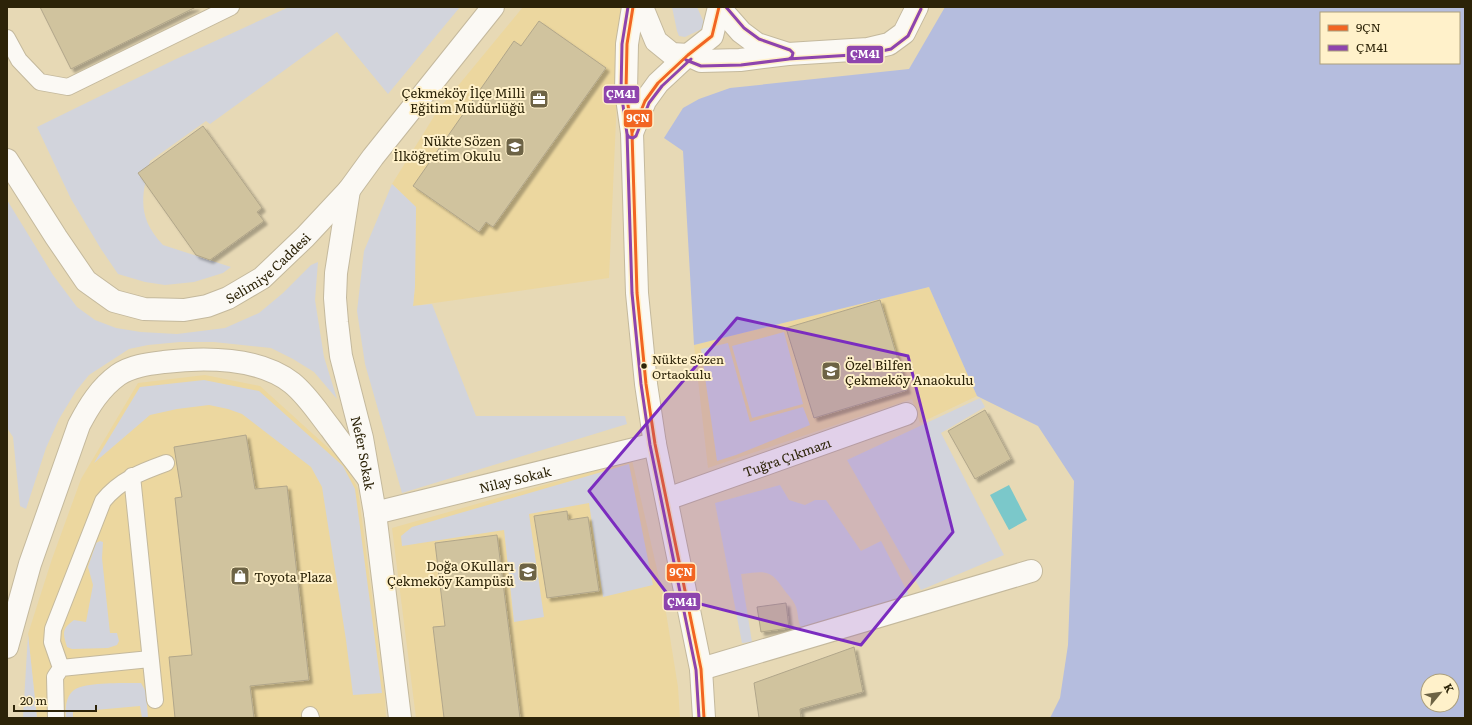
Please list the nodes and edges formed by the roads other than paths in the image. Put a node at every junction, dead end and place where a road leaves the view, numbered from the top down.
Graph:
1 (231, 7) edge
2 (493, 7) edge
3 (634, 7) edge
4 (642, 7) edge
5 (719, 7) edge
6 (917, 7) edge
7 (7, 38) edge
8 (788, 54) junction
9 (688, 55) junction
10 (632, 133) junction
11 (7, 160) edge
12 (349, 190) junction
13 (906, 414) dead end
14 (656, 444) junction
15 (166, 462) dead end
16 (132, 476) junction
17 (368, 478) junction
18 (667, 499) junction
19 (375, 513) junction
20 (1031, 571) dead end
21 (7, 647) edge
22 (150, 659) junction
23 (61, 668) junction
24 (701, 669) junction
25 (155, 700) dead end
26 (56, 718) edge
27 (400, 718) edge
28 (704, 718) edge

1 - 7 lane
2 - 12 street, Selimiye Caddesi
3 - 10 street
4 - 9 street
5 - 8 street
5 - 9 street
6 - 8 street
8 - 9 street
9 - 10 street
10 - 14 street
11 - 12 street, Selimiye Caddesi
12 - 17 street, Nefer Sokak
13 - 18 street, Tuğra Çıkmazı
14 - 18 street
14 - 19 street, Nilay Sokak
15 - 16 lane
16 - 22 lane
16 - 23 lane
17 - 19 street, Nefer Sokak
17 - 21 street
18 - 24 street
19 - 27 street, Nefer Sokak
20 - 24 street
22 - 23 lane
22 - 25 lane
23 - 26 lane
24 - 28 street

